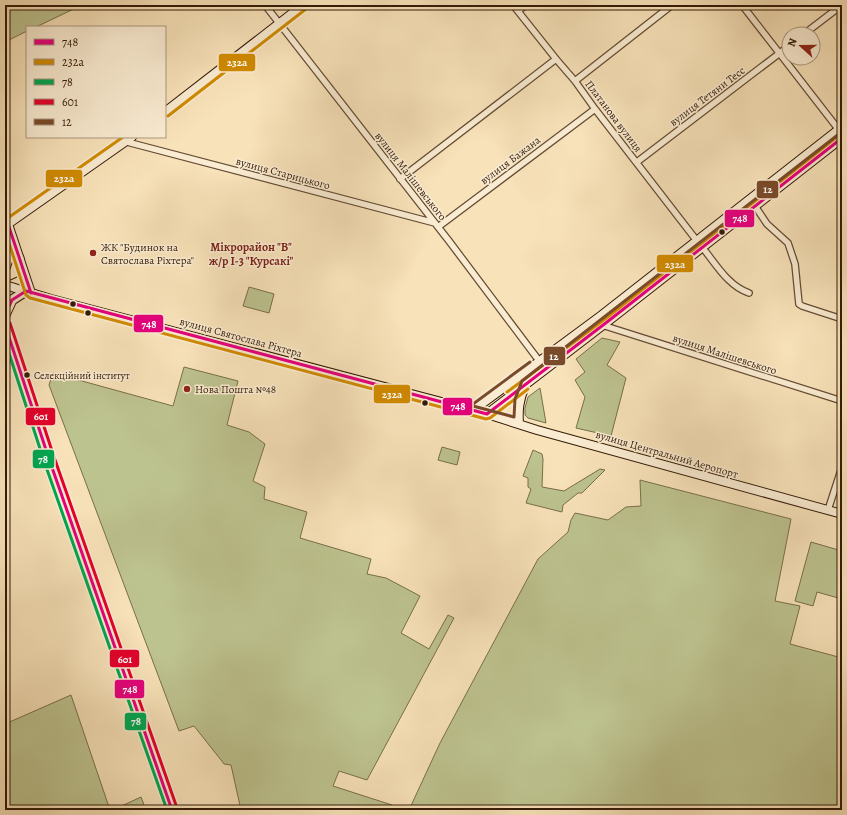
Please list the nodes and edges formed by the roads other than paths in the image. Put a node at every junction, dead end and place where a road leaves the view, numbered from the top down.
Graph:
1 (265, 5) edge
2 (303, 5) edge
3 (513, 5) edge
4 (526, 5) edge
5 (672, 5) edge
6 (742, 5) edge
7 (842, 5) edge
8 (518, 11) junction
9 (279, 23) junction
10 (814, 26) edge
11 (779, 53) junction
12 (556, 59) junction
13 (575, 81) junction
14 (595, 108) junction
15 (166, 111) edge
16 (841, 132) edge
17 (129, 139) edge
18 (637, 162) junction
19 (400, 179) junction
20 (755, 206) junction
21 (5, 215) edge
22 (8, 224) junction
23 (436, 225) junction
24 (700, 244) junction
25 (19, 258) junction
26 (5, 277) edge
27 (5, 285) edge
28 (28, 292) junction
29 (749, 293) dead end
30 (5, 315) edge
31 (842, 319) edge
32 (5, 325) edge
33 (602, 326) junction
34 (540, 362) junction
35 (525, 385) junction
36 (842, 401) edge
37 (472, 410) junction
38 (487, 414) junction
39 (519, 424) junction
40 (842, 467) edge
41 (828, 510) junction
42 (842, 514) edge
43 (172, 810) edge

1 - 9 street, вулиця Малішевського
2 - 9 main road
3 - 8 street, Платанова вулиця
4 - 8 street
5 - 13 street
6 - 11 street
7 - 10 street
8 - 12 street, Платанова вулиця
9 - 15 main road
9 - 19 street, вулиця Малішевського
11 - 16 street
11 - 18 street, вулиця Тетяни Тесс
12 - 13 street, Платанова вулиця
12 - 19 street
13 - 14 street, Платанова вулиця
14 - 18 street, Платанова вулиця
14 - 23 street, вулиця Бажана
16 - 20 main road
16 - 24 main road
17 - 22 main road
17 - 23 street, вулиця Старицького
18 - 24 street, Платанова вулиця
19 - 23 street, вулиця Малішевського
20 - 24 main road
20 - 31 street
21 - 22 main road
22 - 25 main road
23 - 34 street, вулиця Малішевського
24 - 29 street, Платанова вулиця
24 - 33 main road
24 - 34 main road
25 - 26 main road
25 - 28 main road
27 - 28 main road, вулиця Святослава Ріхтера
28 - 30 main road
28 - 37 main road, вулиця Святослава Ріхтера
32 - 43 main road
33 - 35 main road
33 - 36 street, вулиця Малішевського
34 - 37 main road
35 - 38 main road
35 - 39 main road
37 - 38 main road, вулиця Святослава Ріхтера
38 - 39 main road, вулиця Центральний Аеропорт
39 - 41 main road, вулиця Центральний Аеропорт
40 - 41 street
41 - 42 main road, вулиця Центральний Аеропорт

